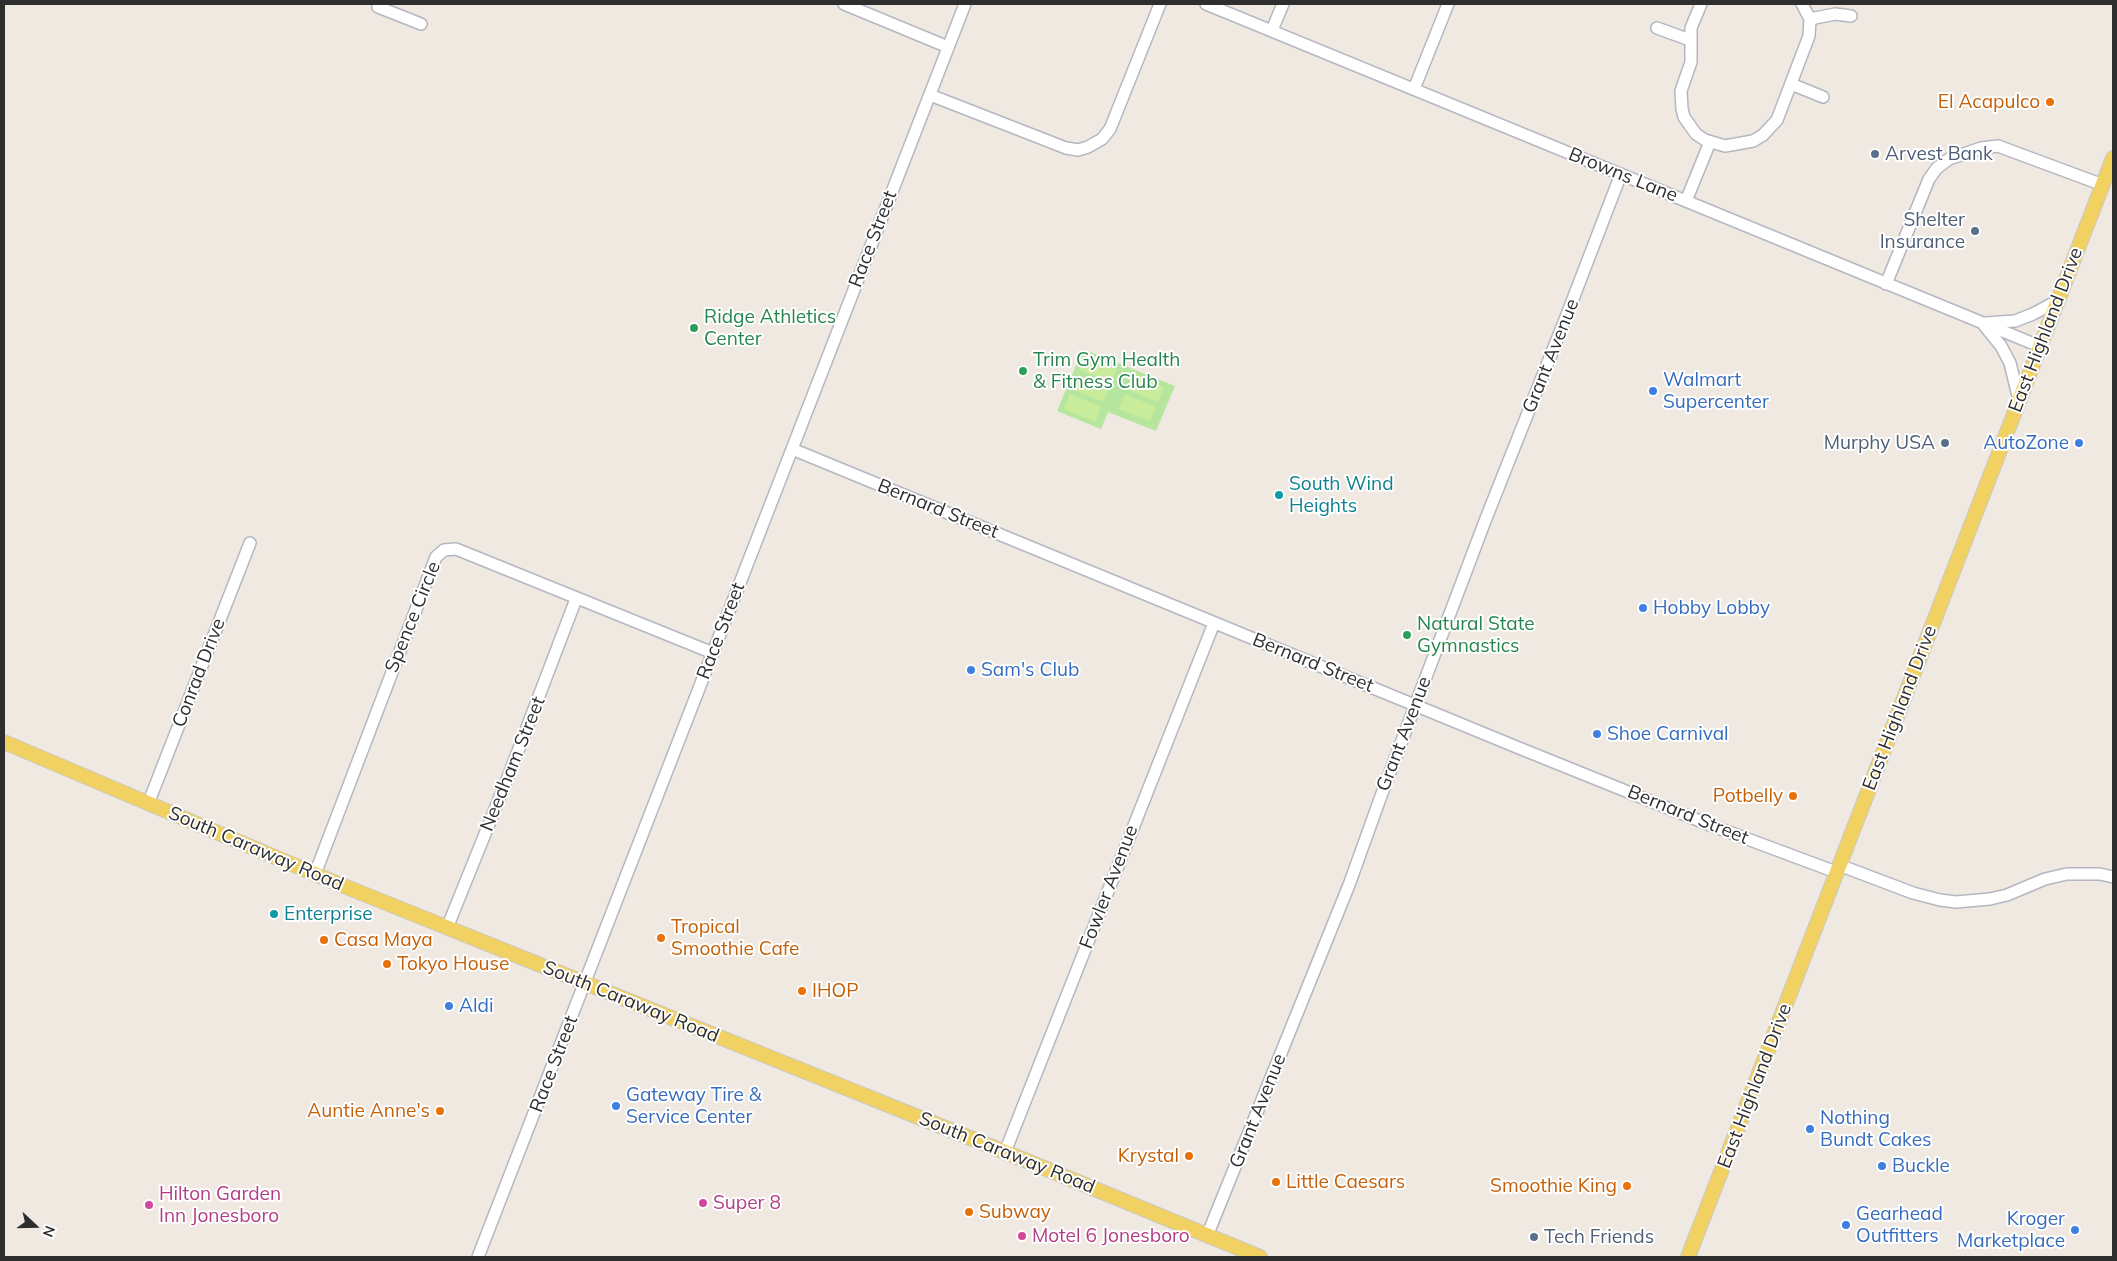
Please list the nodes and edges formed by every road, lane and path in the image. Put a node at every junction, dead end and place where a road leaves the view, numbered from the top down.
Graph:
1 (403, 4) edge
2 (844, 4) edge
3 (965, 4) edge
4 (1160, 4) edge
5 (1206, 4) edge
6 (1282, 4) edge
7 (1448, 4) edge
8 (1701, 4) edge
9 (1802, 4) edge
10 (378, 7) dead end
11 (399, 15) junction
12 (1851, 16) dead end
13 (1810, 19) junction
14 (421, 24) dead end
15 (1657, 28) dead end
16 (1272, 30) junction
17 (1690, 40) junction
18 (948, 47) junction
19 (1791, 84) junction
20 (1414, 89) junction
21 (930, 95) junction
22 (1823, 97) dead end
23 (1710, 142) junction
24 (2113, 158) edge
25 (1621, 174) junction
26 (2103, 185) junction
27 (1686, 201) junction
28 (1886, 284) junction
29 (2057, 301) junction
30 (1983, 323) junction
31 (2039, 346) junction
32 (2019, 400) junction
33 (792, 449) junction
34 (250, 543) dead end
35 (576, 598) junction
36 (1214, 623) junction
37 (713, 653) junction
38 (1415, 704) junction
39 (4, 742) edge
40 (148, 804) junction
41 (1838, 868) junction
42 (315, 874) junction
43 (2113, 877) edge
44 (447, 928) junction
45 (585, 984) junction
46 (1005, 1152) junction
47 (1207, 1236) junction
48 (478, 1257) edge
49 (1260, 1257) edge
50 (1688, 1257) edge

1 - 11 street
2 - 18 street
3 - 18 street, Race Street
4 - 21 street
5 - 16 street, Browns Lane
6 - 16 street
7 - 20 street
8 - 17 street
9 - 13 street
10 - 11 street
11 - 14 street
12 - 13 street
13 - 19 street
15 - 17 street
16 - 20 street, Browns Lane
17 - 23 street
18 - 21 street, Race Street
19 - 22 street
19 - 23 street
20 - 25 street, Browns Lane
21 - 33 street, Race Street
23 - 27 street
24 - 26 main road, East Highland Drive
25 - 27 street, Browns Lane
25 - 38 street, Grant Avenue
26 - 28 street
26 - 29 main road, East Highland Drive
27 - 28 street, Browns Lane
28 - 30 street, Browns Lane
29 - 30 street
29 - 31 main road, East Highland Drive
30 - 31 street, Browns Lane
30 - 32 street
31 - 32 main road, East Highland Drive
32 - 41 main road, East Highland Drive
33 - 36 street, Bernard Street
33 - 37 street, Race Street
34 - 40 street, Conrad Drive
35 - 37 street, Spence Circle
35 - 42 street, Spence Circle
35 - 44 street, Needham Street
36 - 38 street, Bernard Street
36 - 46 street, Fowler Avenue
37 - 45 street, Race Street
38 - 41 street, Bernard Street
38 - 47 street, Grant Avenue
39 - 40 main road, South Caraway Road
40 - 42 main road, South Caraway Road
41 - 43 street, Bernard Street
41 - 50 main road, East Highland Drive
42 - 44 main road, South Caraway Road
44 - 45 main road, South Caraway Road
45 - 46 main road, South Caraway Road
45 - 48 street, Race Street
46 - 47 main road, South Caraway Road
47 - 49 main road, South Caraway Road

